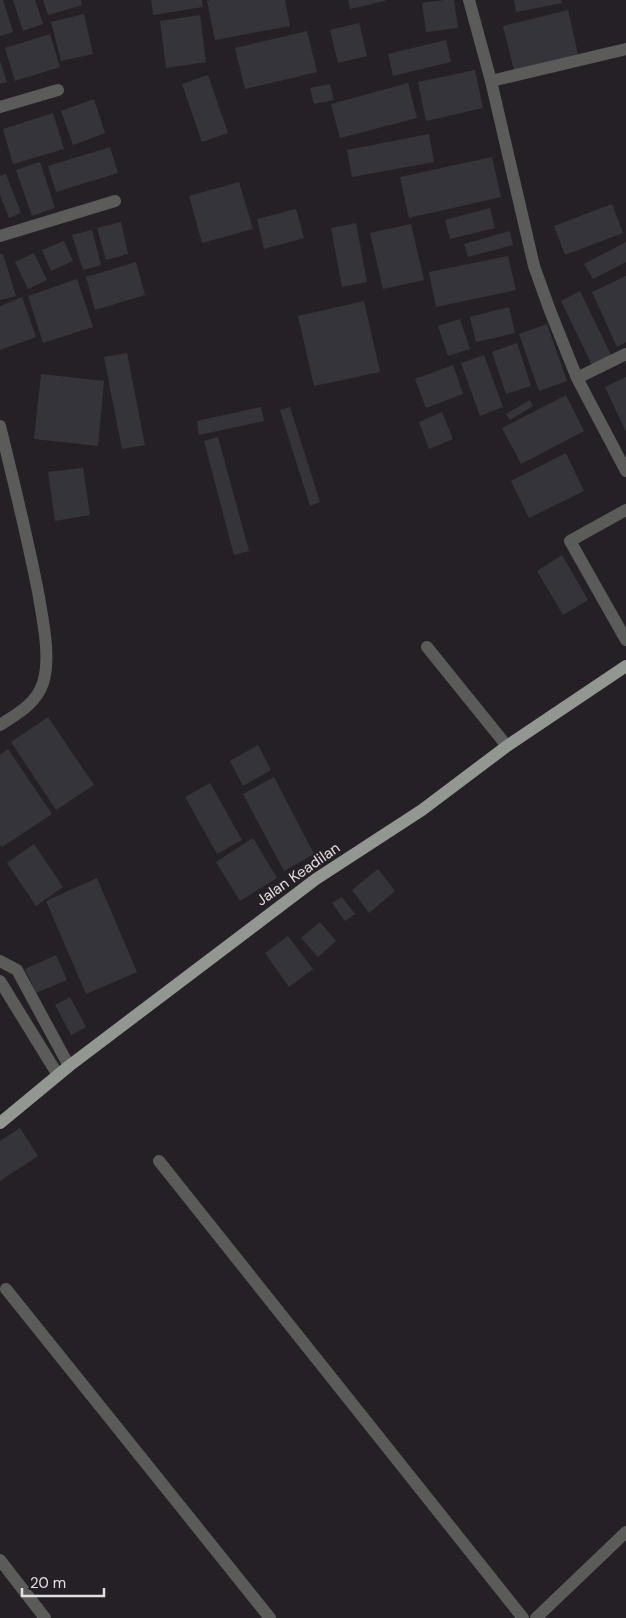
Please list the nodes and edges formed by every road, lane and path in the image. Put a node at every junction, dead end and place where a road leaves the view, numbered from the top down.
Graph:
1 (469, 0) edge
2 (626, 49) edge
3 (491, 81) junction
4 (58, 90) dead end
5 (0, 107) edge
6 (115, 201) dead end
7 (0, 236) edge
8 (626, 354) edge
9 (577, 378) junction
10 (0, 426) edge
11 (626, 471) edge
12 (626, 510) edge
13 (626, 640) edge
14 (427, 647) dead end
15 (626, 666) edge
16 (0, 725) edge
17 (507, 746) junction
18 (0, 961) edge
19 (0, 981) edge
20 (69, 1066) junction
21 (58, 1075) junction
22 (0, 1123) edge
23 (159, 1161) dead end
24 (6, 1289) dead end
25 (626, 1532) edge
26 (0, 1560) edge
27 (45, 1618) edge
28 (270, 1618) edge
29 (523, 1618) edge
30 (536, 1618) edge

1 - 3 street
2 - 3 street
3 - 9 street
4 - 5 street
6 - 7 street
8 - 9 street
9 - 11 street
10 - 16 street
12 - 13 street
14 - 17 street
15 - 17 main road, Jalan Keadilan
17 - 20 main road, Jalan Keadilan
18 - 20 street
19 - 21 street
20 - 21 main road, Jalan Keadilan
21 - 22 main road, Jalan Keadilan
23 - 29 street
24 - 28 street
25 - 30 street
26 - 27 street

